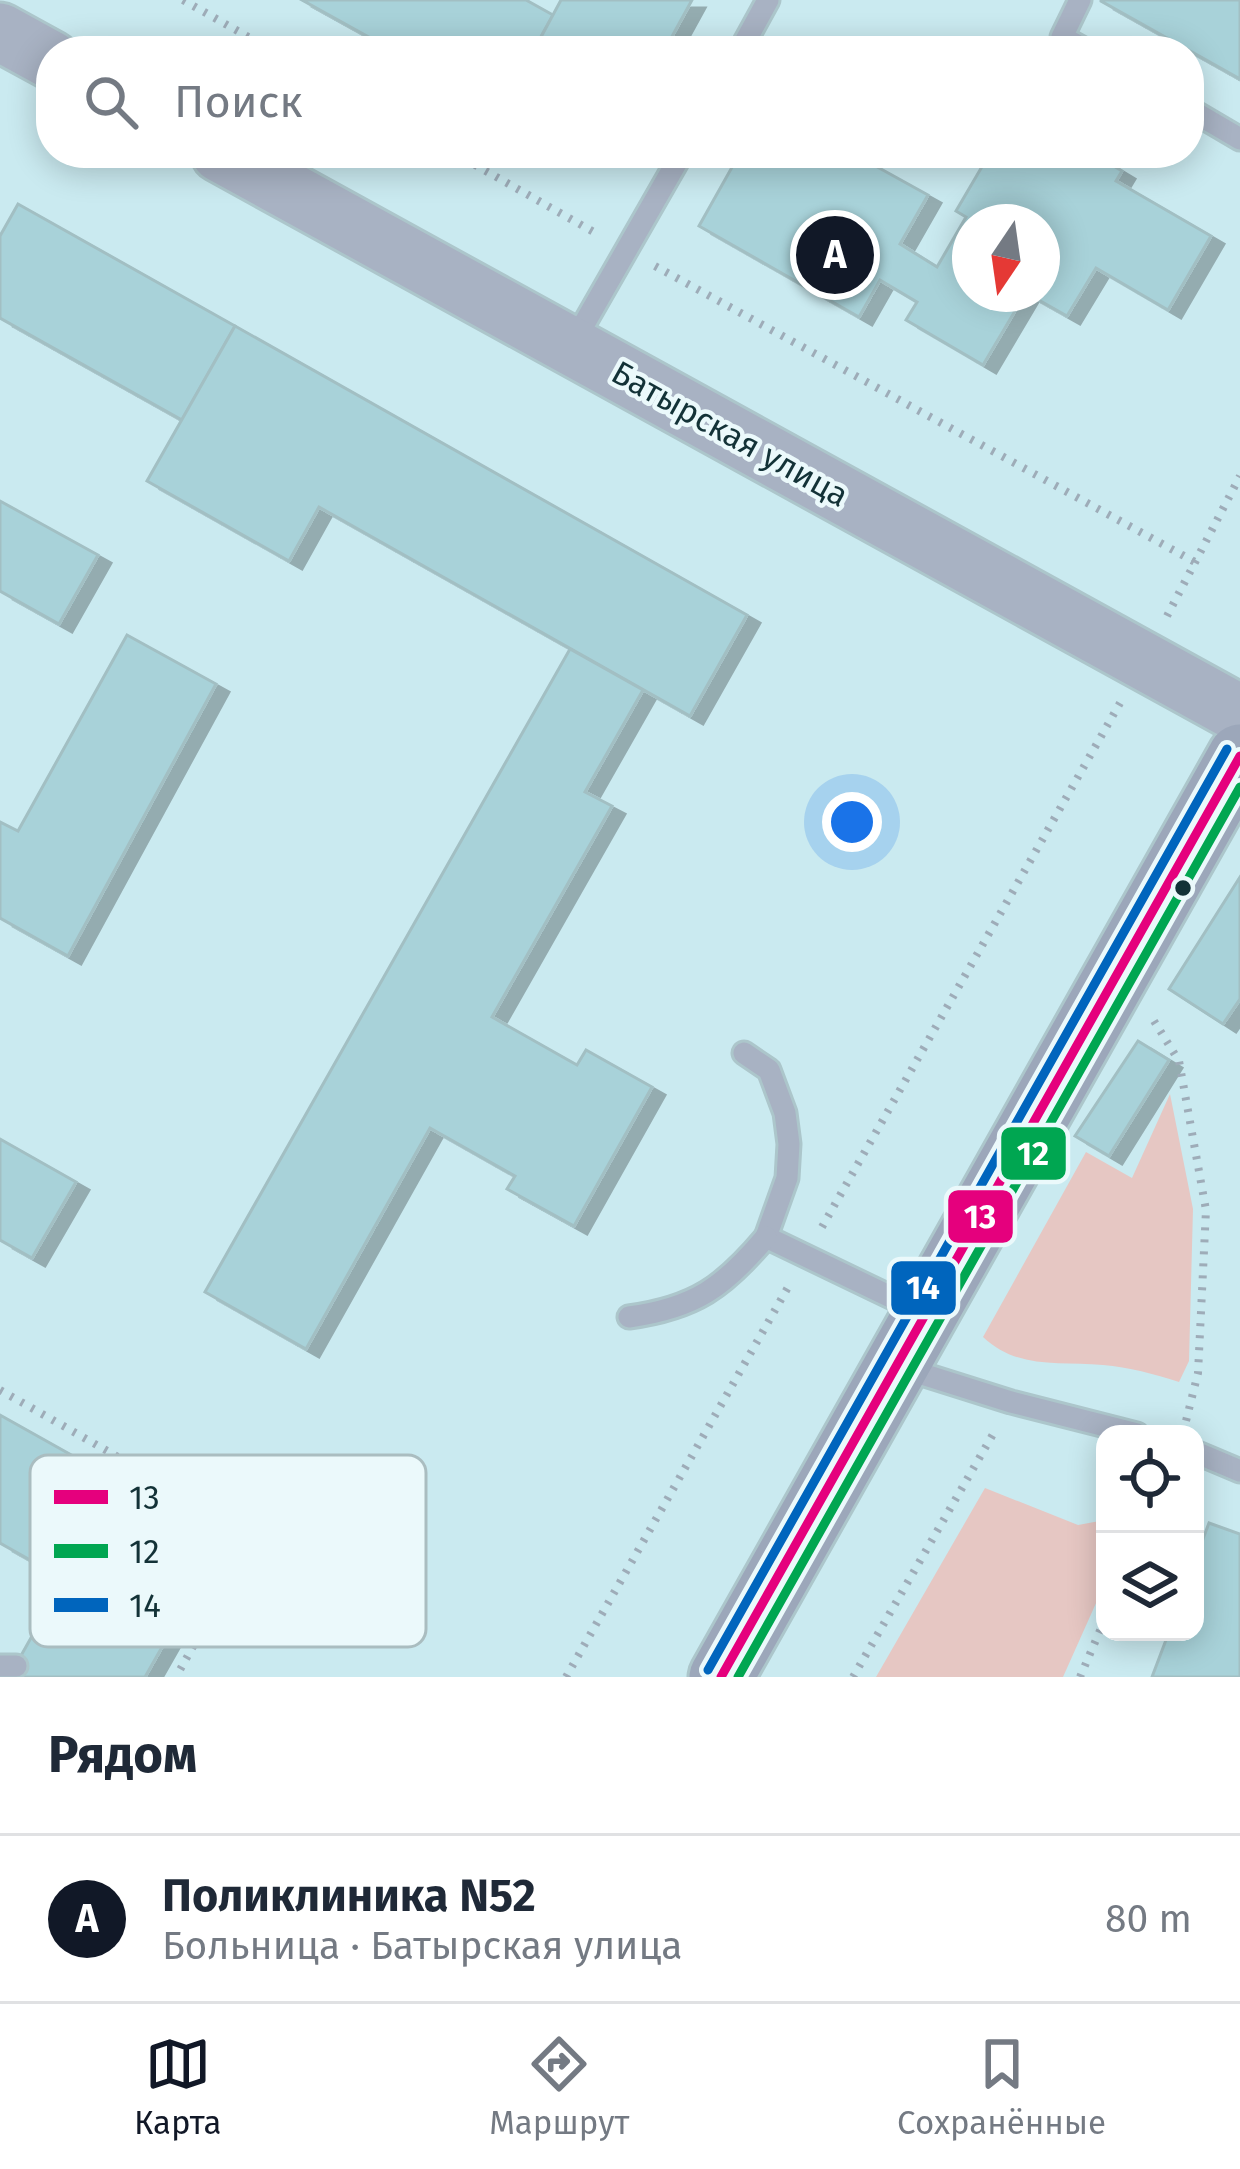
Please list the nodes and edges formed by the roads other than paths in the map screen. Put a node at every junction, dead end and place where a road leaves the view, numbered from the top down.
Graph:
1 (768, 0) edge
2 (1080, 0) edge
3 (0, 32) edge
4 (748, 36) edge
5 (1062, 36) edge
6 (36, 52) edge
7 (1204, 119) edge
8 (1240, 139) edge
9 (247, 168) edge
10 (673, 168) edge
11 (571, 346) junction
12 (1240, 714) edge
13 (1240, 756) edge
14 (744, 1053) dead end
15 (766, 1237) junction
16 (629, 1317) dead end
17 (911, 1340) junction
18 (1102, 1425) edge
19 (1204, 1456) edge
20 (1240, 1471) edge
21 (721, 1677) edge

1 - 4 lane
2 - 5 lane
3 - 6 street
7 - 8 lane
9 - 11 street, Батырская улица
10 - 11 lane
11 - 12 street, Батырская улица
13 - 17 main road
14 - 15 lane
15 - 16 lane
15 - 17 lane
17 - 18 lane
17 - 21 main road
19 - 20 lane

